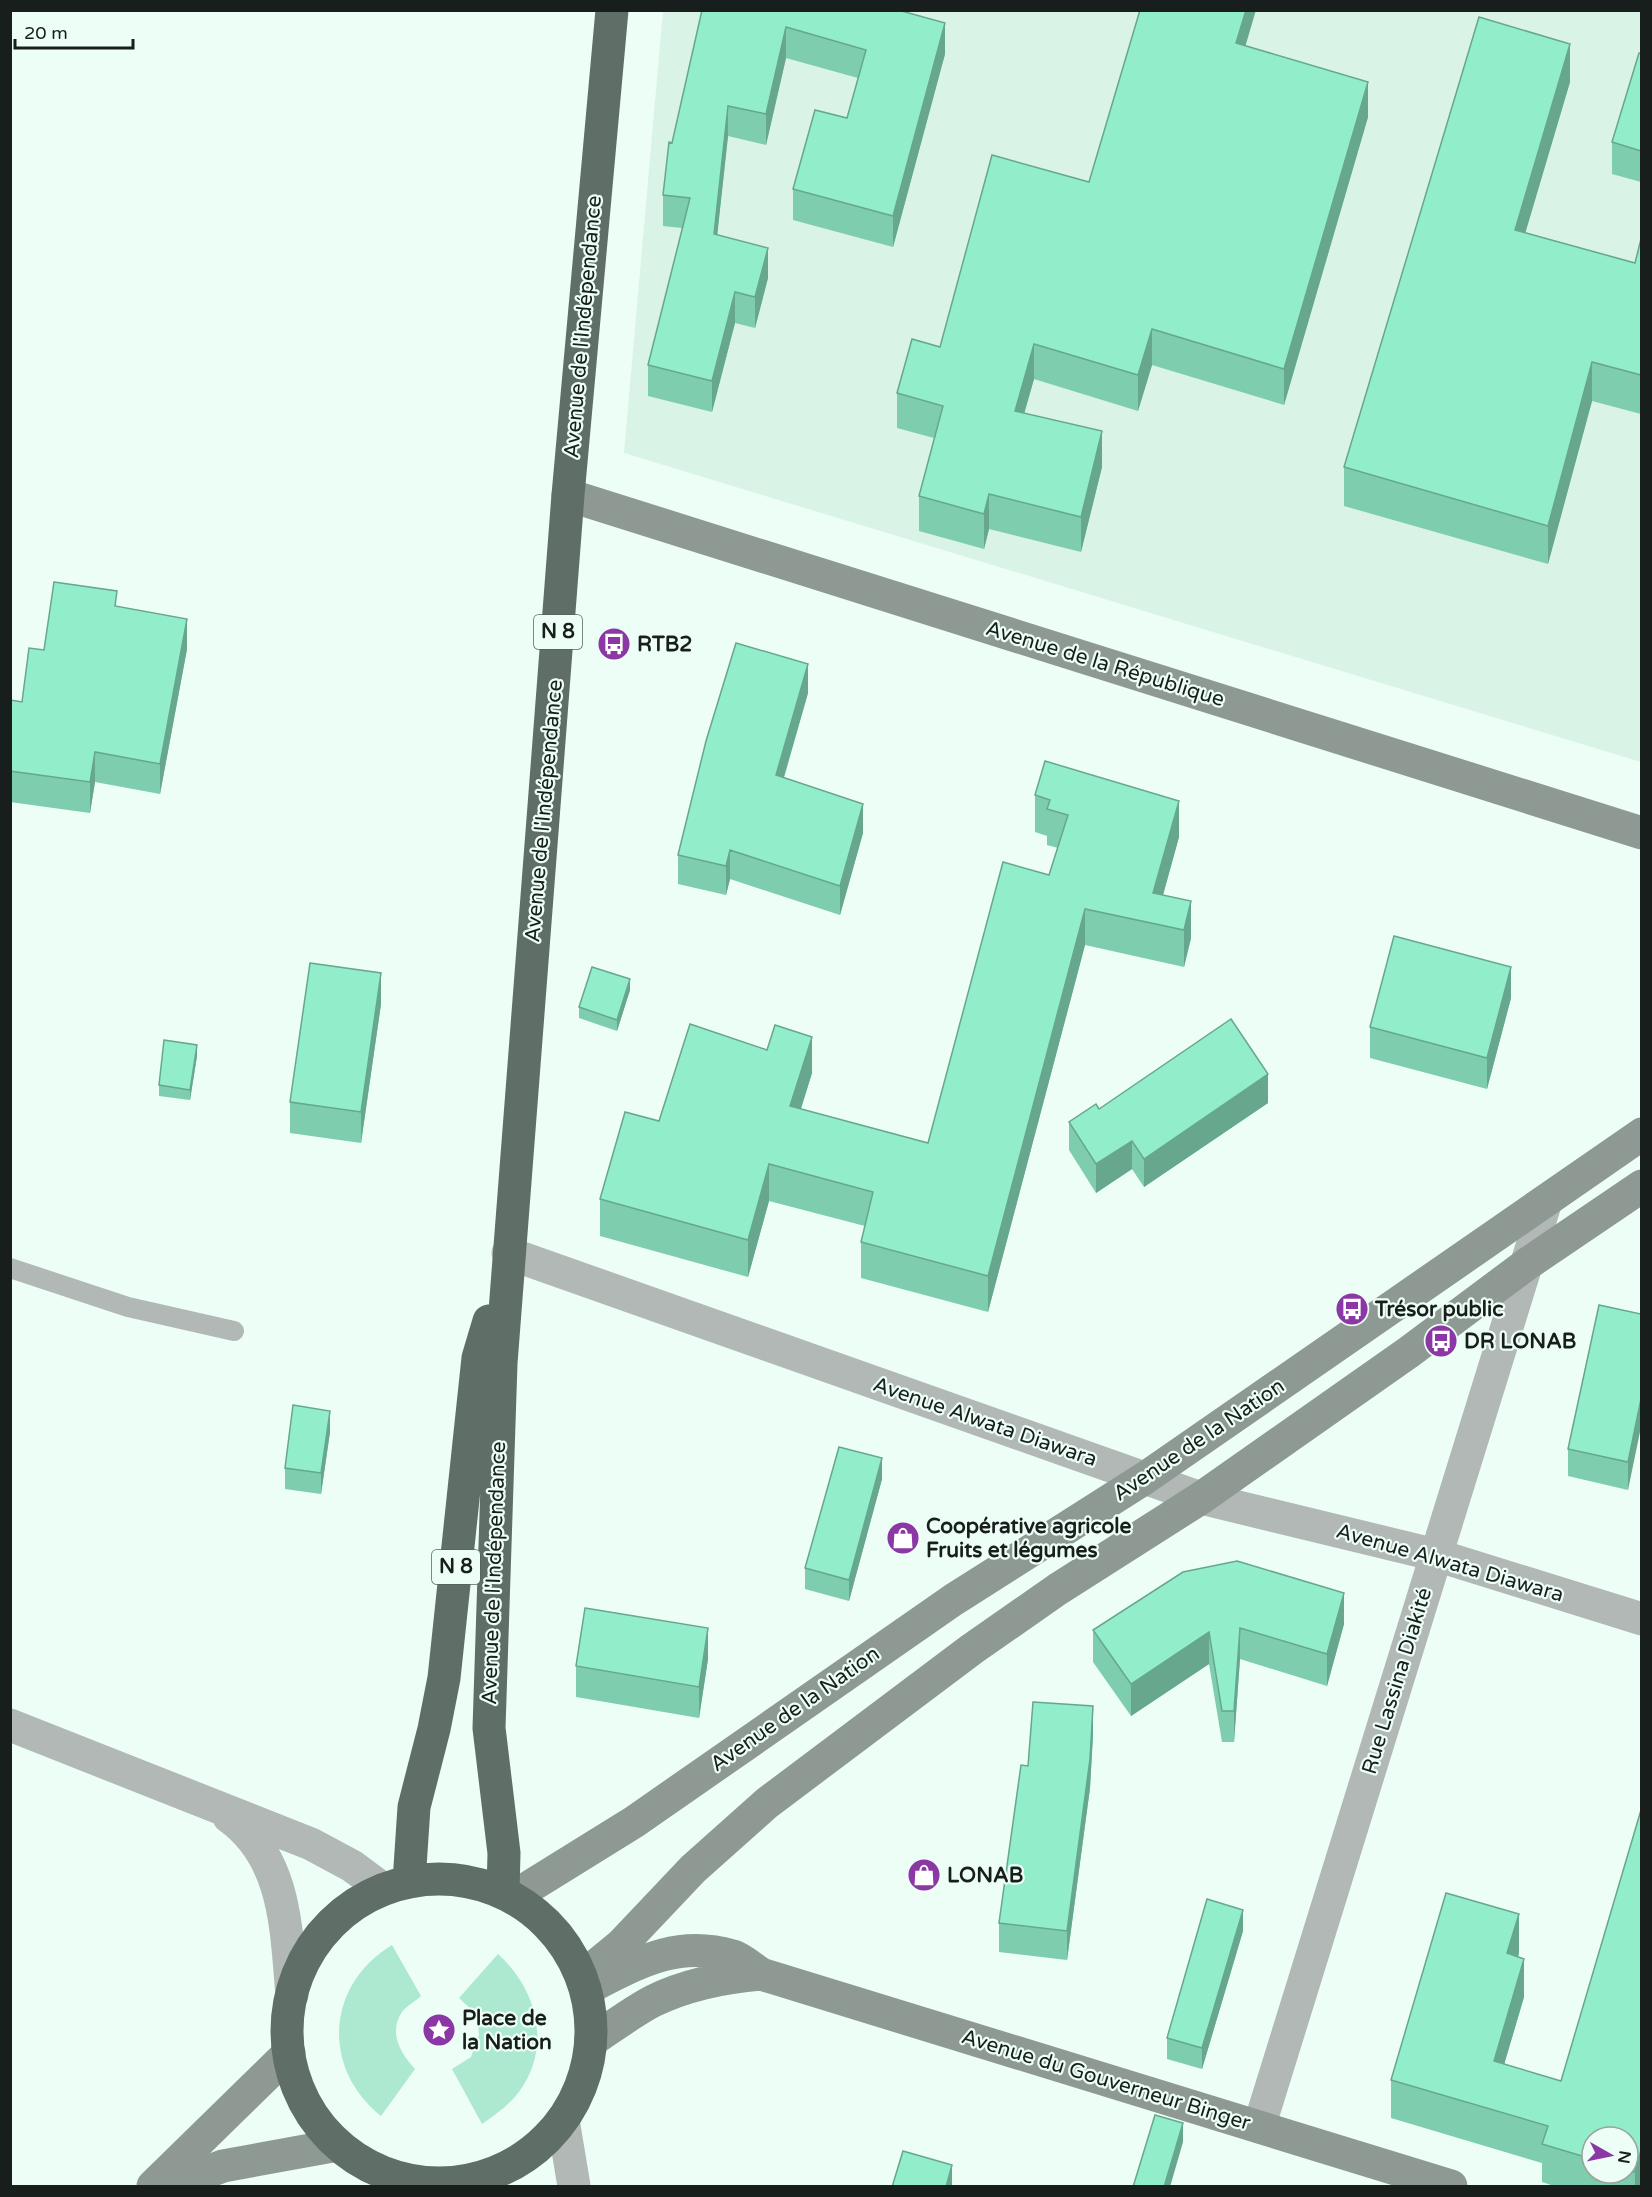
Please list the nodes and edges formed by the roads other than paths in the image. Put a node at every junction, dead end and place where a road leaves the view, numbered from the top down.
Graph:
1 (612, 10) edge
2 (568, 495) junction
3 (1641, 832) edge
4 (1641, 1134) edge
5 (1641, 1186) edge
6 (1546, 1201) junction
7 (508, 1253) junction
8 (1527, 1264) junction
9 (10, 1268) edge
10 (234, 1331) dead end
11 (1145, 1478) junction
12 (1201, 1498) junction
13 (1436, 1555) junction
14 (1641, 1619) edge
15 (10, 1725) edge
16 (205, 1800) junction
17 (396, 1885) junction
18 (508, 1894) junction
19 (760, 1974) junction
20 (584, 1983) junction
21 (291, 1995) junction
22 (591, 2041) junction
23 (289, 2053) junction
24 (563, 2120) junction
25 (1259, 2127) junction
26 (338, 2145) junction
27 (372, 2177) edge
28 (467, 2184) edge
29 (153, 2187) edge
30 (170, 2187) edge
31 (574, 2187) edge
32 (1450, 2187) edge

1 - 2 highway, Avenue de l'Indépendance / N 8
2 - 3 main road, Avenue de la République
2 - 7 highway, Avenue de l'Indépendance / N 8
4 - 6 main road, Avenue de la Nation
5 - 8 main road
6 - 8 street, Rue Lassina Diakité
6 - 11 main road, Avenue de la Nation
7 - 11 street, Avenue Alwata Diawara
7 - 17 highway, Avenue de l'Indépendance / N 8
7 - 18 highway, Avenue de l'Indépendance / N 8
8 - 12 main road
8 - 13 street, Rue Lassina Diakité
9 - 10 lane
11 - 12 street, Avenue Alwata Diawara
11 - 18 main road, Avenue de la Nation
12 - 13 street, Avenue Alwata Diawara
12 - 20 main road
13 - 14 street, Avenue Alwata Diawara
13 - 25 street, Rue Lassina Diakité
15 - 16 street
16 - 17 street
16 - 21 street
17 - 18 highway
17 - 21 highway
18 - 20 highway
19 - 20 main road, Avenue du Gouverneur Binger
19 - 22 main road, Avenue du Gouverneur Binger
19 - 25 main road, Avenue du Gouverneur Binger
20 - 22 highway
21 - 23 highway
22 - 24 highway
23 - 26 highway
23 - 29 main road
24 - 28 highway
24 - 31 street
25 - 32 main road, Avenue du Gouverneur Binger
26 - 27 highway
26 - 30 main road
27 - 28 highway

